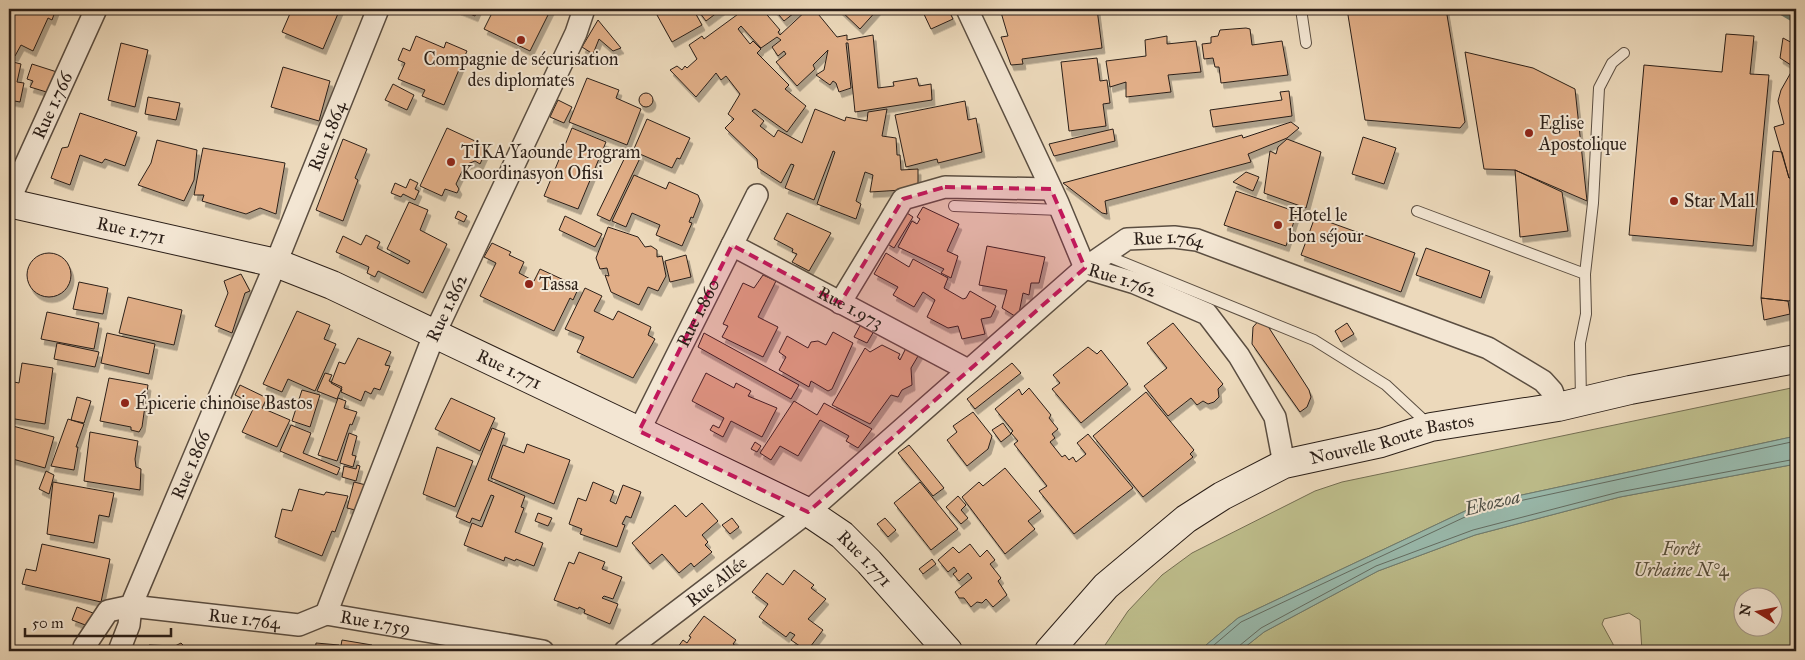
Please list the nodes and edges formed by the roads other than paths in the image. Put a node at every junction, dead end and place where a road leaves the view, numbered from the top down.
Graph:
1 (96, 9) edge
2 (378, 9) edge
3 (584, 9) edge
4 (967, 9) edge
5 (1301, 9) edge
6 (1306, 43) dead end
7 (1624, 53) dead end
8 (1051, 189) junction
9 (757, 194) dead end
10 (9, 202) edge
11 (954, 206) dead end
12 (1060, 210) junction
13 (1417, 211) dead end
14 (732, 245) junction
15 (1105, 255) junction
16 (276, 263) junction
17 (1085, 268) junction
18 (1585, 274) junction
19 (840, 303) junction
20 (434, 334) junction
21 (1796, 358) edge
22 (968, 370) junction
23 (1570, 404) junction
24 (1431, 427) junction
25 (639, 430) junction
26 (1284, 464) junction
27 (808, 512) junction
28 (131, 606) junction
29 (326, 614) junction
30 (84, 646) dead end
31 (120, 651) edge
32 (543, 651) edge
33 (625, 651) edge
34 (948, 651) edge
35 (1049, 651) edge

1 - 10 street, Rue 1.766
2 - 16 street, Rue 1.864
3 - 20 street, Rue 1.862
4 - 8 street, Rue 1.762
5 - 6 lane
7 - 18 lane
8 - 12 street, Rue 1.762
8 - 19 street
9 - 14 street, Rue 1.860
10 - 16 street, Rue 1.771
11 - 12 lane
12 - 17 street, Rue 1.762
13 - 18 lane
14 - 19 street, Rue 1.973
14 - 25 street, Rue 1.860
15 - 17 street, Rue 1.764
15 - 23 street, Rue 1.764
15 - 24 lane
16 - 20 street, Rue 1.771
16 - 28 street, Rue 1.866
17 - 22 street, Rue 1.764
17 - 26 street, Rue 1.762
18 - 23 lane
19 - 22 street, Rue 1.973
20 - 25 street, Rue 1.771
20 - 29 street, Rue 1.862
21 - 23 street, Nouvelle Route Bastos
22 - 27 street, Rue 1.764
23 - 24 street, Nouvelle Route Bastos
24 - 26 street, Nouvelle Route Bastos
25 - 27 street, Rue 1.771
26 - 35 street, Nouvelle Route Bastos
27 - 33 street, Rue Allée
27 - 34 street, Rue 1.771
28 - 29 street, Rue 1.764
28 - 30 street
28 - 31 street, Rue 1.866
29 - 32 street, Rue 1.759

